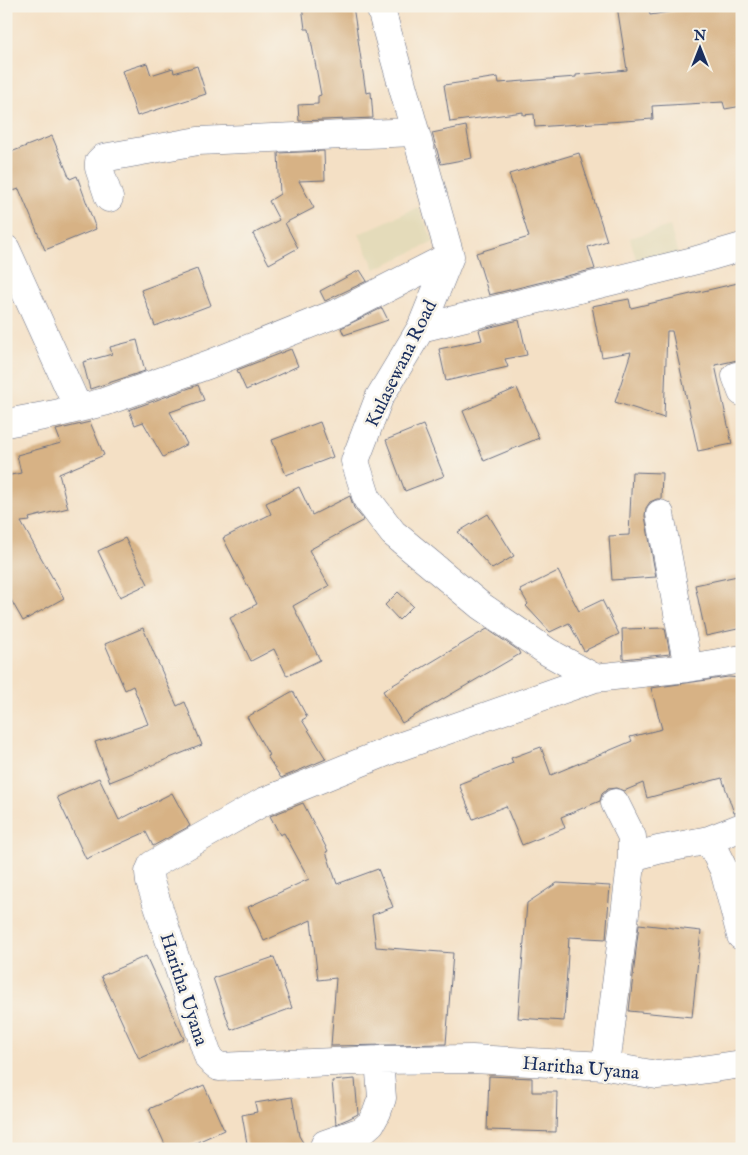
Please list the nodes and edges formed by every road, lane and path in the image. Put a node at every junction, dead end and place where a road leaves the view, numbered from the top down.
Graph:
1 (380, 6) edge
2 (415, 132) junction
3 (109, 198) dead end
4 (742, 247) edge
5 (6, 249) edge
6 (450, 256) junction
7 (421, 328) junction
8 (91, 405) junction
9 (6, 423) edge
10 (660, 514) dead end
11 (742, 659) edge
12 (688, 668) junction
13 (595, 678) junction
14 (615, 803) dead end
15 (742, 827) edge
16 (709, 840) junction
17 (632, 857) junction
18 (741, 936) edge
19 (379, 1060) junction
20 (742, 1064) edge
21 (606, 1066) junction
22 (323, 1149) edge

1 - 2 street
2 - 3 street
2 - 6 street
4 - 7 street
5 - 8 street
6 - 7 street, Kulasewana Road
6 - 8 street
7 - 13 street, Kulasewana Road
8 - 9 street
10 - 12 street
11 - 12 street
12 - 13 street
13 - 19 street, Haritha Uyana
14 - 17 street
15 - 16 street
16 - 17 street
16 - 18 street
17 - 21 street
19 - 21 street, Haritha Uyana
19 - 22 street
20 - 21 street, Haritha Uyana

